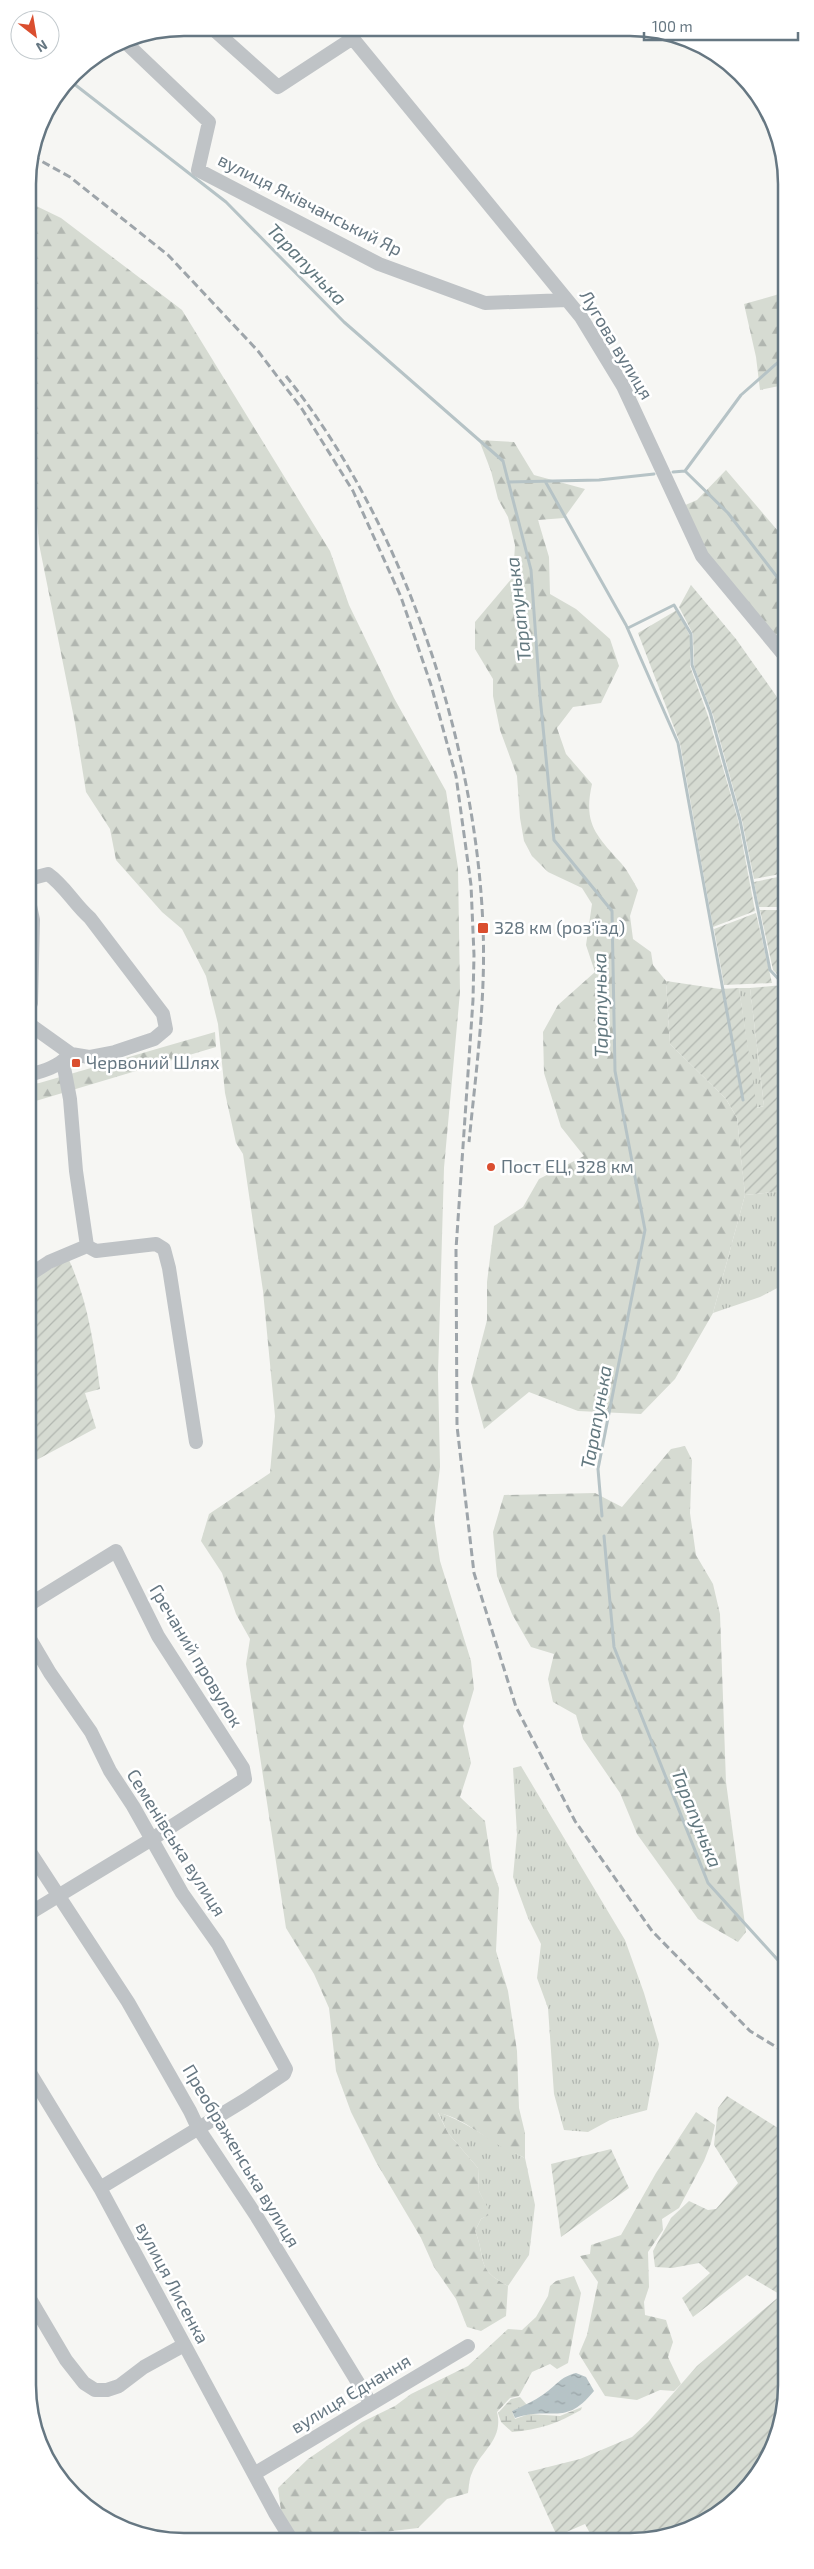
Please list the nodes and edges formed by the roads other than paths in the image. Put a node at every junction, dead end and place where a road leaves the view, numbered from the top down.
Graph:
1 (222, 37) edge
2 (344, 37) edge
3 (352, 37) edge
4 (130, 47) edge
5 (567, 300) junction
6 (778, 648) edge
7 (37, 877) edge
8 (37, 1031) edge
9 (67, 1058) junction
10 (37, 1072) edge
11 (92, 1249) junction
12 (37, 1270) edge
13 (196, 1442) dead end
14 (36, 1600) edge
15 (36, 1650) edge
16 (152, 1839) junction
17 (36, 1862) edge
18 (58, 1896) junction
19 (36, 1909) edge
20 (36, 2083) edge
21 (198, 2128) junction
22 (100, 2188) junction
23 (36, 2309) edge
24 (184, 2345) junction
25 (468, 2346) dead end
26 (371, 2404) junction
27 (254, 2474) junction
28 (288, 2533) edge

1 - 2 street
3 - 5 street, Лугова вулиця
4 - 5 street, вулиця Яківчанський Яр
5 - 6 street, Лугова вулиця
7 - 9 street
8 - 9 street
9 - 10 street
9 - 11 street
11 - 12 street
11 - 13 street
14 - 16 street, Гречаний провулок
15 - 16 street, Семенівська вулиця
16 - 18 street
16 - 21 street, Семенівська вулиця
17 - 18 street, Преображенська вулиця
18 - 19 street
18 - 21 street, Преображенська вулиця
20 - 22 street, вулиця Лисенка
21 - 22 street
21 - 26 street, Преображенська вулиця
22 - 24 street, вулиця Лисенка
23 - 24 street
24 - 27 street, вулиця Лисенка
25 - 26 street, вулиця Єднання
26 - 27 street, вулиця Єднання
27 - 28 street, вулиця Лисенка

